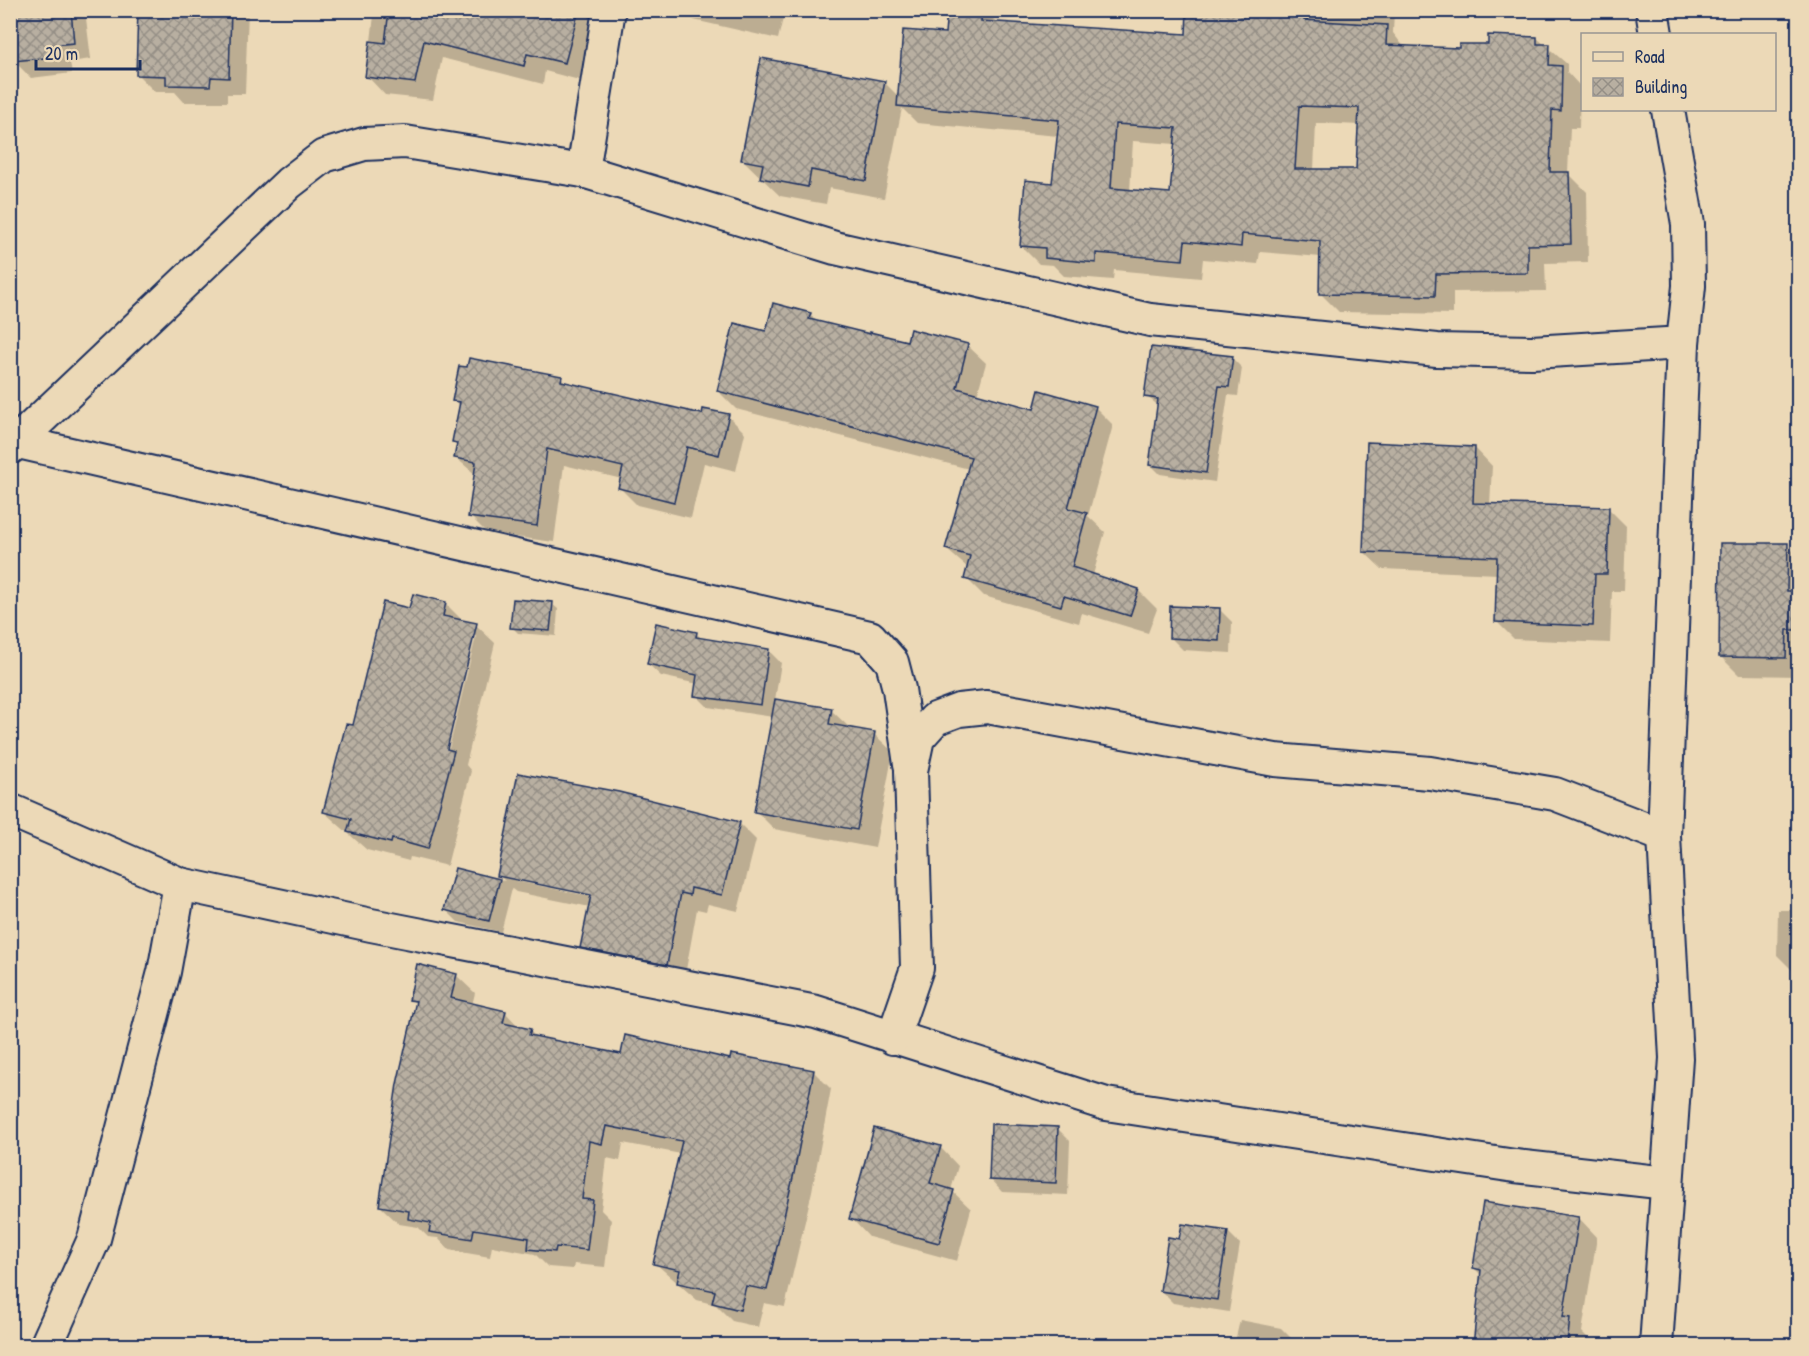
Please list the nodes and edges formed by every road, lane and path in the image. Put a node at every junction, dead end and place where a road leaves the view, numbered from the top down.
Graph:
1 (609, 10) edge
2 (1652, 10) edge
3 (1656, 33) edge
4 (1668, 111) edge
5 (583, 171) junction
6 (1683, 343) junction
7 (14, 445) edge
8 (911, 771) junction
9 (10, 810) edge
10 (1664, 836) junction
11 (180, 884) junction
12 (893, 1038) junction
13 (1667, 1183) junction
14 (46, 1346) edge
15 (1656, 1346) edge

1 - 5 street
2 - 3 street
4 - 6 street
5 - 6 street
5 - 7 street
6 - 10 street
7 - 8 street
8 - 10 street
8 - 12 street
9 - 11 street
10 - 13 street
11 - 12 street
11 - 14 street
12 - 13 street
13 - 15 street

